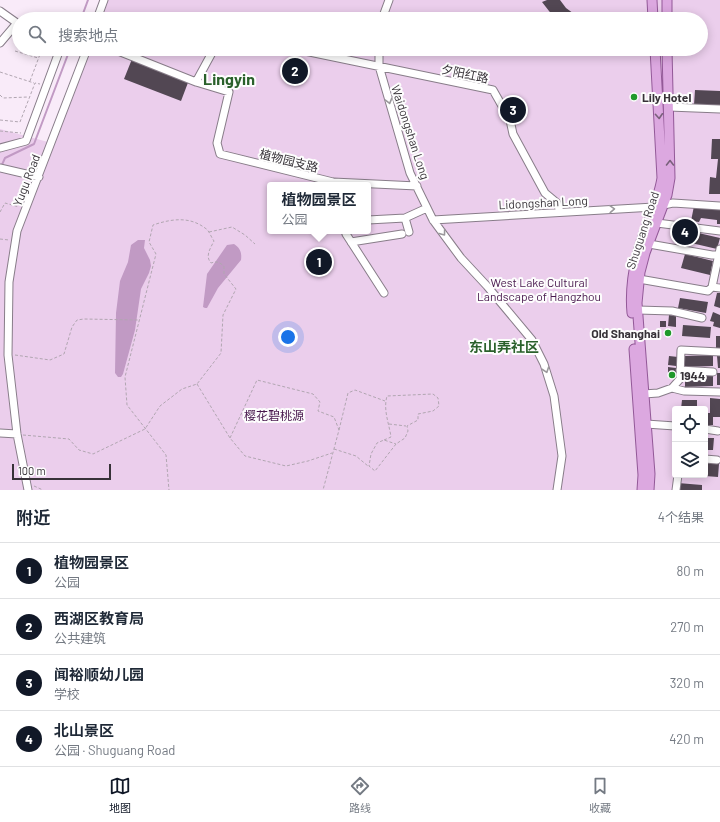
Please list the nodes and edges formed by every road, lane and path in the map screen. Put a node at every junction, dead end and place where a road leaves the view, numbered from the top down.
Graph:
1 (104, 0) edge
2 (389, 0) edge
3 (652, 0) edge
4 (665, 1) edge
5 (0, 11) edge
6 (100, 12) edge
7 (385, 12) edge
8 (653, 12) edge
9 (666, 12) edge
10 (12, 19) edge
11 (12, 29) edge
12 (0, 42) edge
13 (32, 56) edge
14 (57, 56) edge
15 (84, 56) edge
16 (130, 56) edge
17 (210, 56) edge
18 (330, 56) edge
19 (379, 56) edge
20 (655, 56) edge
21 (667, 56) edge
22 (39, 58) joint
23 (379, 66) junction
24 (0, 72) edge
25 (30, 81) junction
26 (196, 82) junction
27 (35, 83) junction
28 (46, 86) junction
29 (0, 95) edge
30 (29, 97) junction
31 (669, 106) junction
32 (720, 109) edge
33 (0, 120) edge
34 (0, 131) edge
35 (29, 133) junction
36 (0, 148) edge
37 (0, 168) edge
38 (39, 176) junction
39 (312, 181) edge
40 (371, 185) edge
41 (417, 186) junction
42 (659, 206) junction
43 (720, 206) edge
44 (26, 208) junction
45 (427, 208) junction
46 (0, 212) edge
47 (560, 212) junction
48 (405, 218) junction
49 (371, 220) edge
50 (433, 220) junction
51 (657, 223) junction
52 (720, 231) edge
53 (208, 232) junction
54 (346, 234) edge
55 (0, 239) edge
56 (16, 241) junction
57 (350, 242) junction
58 (255, 244) dead end
59 (648, 244) junction
60 (720, 253) edge
61 (639, 279) junction
62 (712, 287) junction
63 (720, 288) edge
64 (384, 293) dead end
65 (638, 310) junction
66 (702, 318) dead end
67 (137, 320) junction
68 (720, 352) edge
69 (8, 355) junction
70 (680, 370) junction
71 (713, 372) dead end
72 (198, 384) junction
73 (672, 388) junction
74 (720, 392) edge
75 (644, 394) junction
76 (386, 401) junction
77 (389, 424) junction
78 (646, 424) junction
79 (407, 426) junction
80 (672, 426) edge
81 (144, 429) junction
82 (708, 429) edge
83 (339, 430) junction
84 (718, 431) dead end
85 (0, 433) edge
86 (17, 434) junction
87 (230, 438) junction
88 (384, 440) junction
89 (396, 444) junction
90 (334, 448) junction
91 (332, 453) junction
92 (708, 459) edge
93 (717, 460) dead end
94 (369, 466) junction
95 (678, 478) edge
96 (28, 490) edge
97 (169, 490) edge
98 (323, 490) edge
99 (558, 490) edge
100 (642, 490) edge
101 (649, 490) edge
102 (676, 490) edge

1 - 6 street
2 - 7 street
3 - 8 main road
4 - 9 main road
5 - 10 street
11 - 12 street
13 - 22 path
14 - 28 street
15 - 38 street, Yugu Road
16 - 26 street
17 - 26 street
18 - 23 street, 夕阳红路
19 - 23 street, Waidongshan Long
20 -> 42 main road, Shuguang Road
21 - 31 main road, Shuguang Road
22 - 25 path
23 -> 41 street, Waidongshan Long
23 - 47 street, 夕阳红路
24 - 25 path
25 - 27 path
26 - 39 street, 植物园支路
27 - 28 path
27 - 30 path
28 - 35 street
29 - 30 path
30 - 33 path
31 - 32 street
42 -> 31 main road, Shuguang Road
34 - 35 path
35 - 36 street
37 - 38 street
38 - 44 street, Yugu Road
40 - 41 street, 植物园支路
41 - 45 street, Waidongshan Long
42 - 43 street, Lidongshan Long
47 -> 42 street, Lidongshan Long
42 - 51 main road, Shuguang Road
42 - 100 main road, Shuguang Road
44 - 46 path
44 - 56 street, Yugu Road
45 - 48 street
45 - 50 street, Waidongshan Long
47 - 50 street, Lidongshan Long
48 - 49 street
48 - 57 street
50 -> 99 street, Waidongshan Long
51 - 52 street
51 - 59 main road, Shuguang Road
53 - 58 path
53 - 67 path
53 - 72 path
54 - 57 street
55 - 56 path
56 - 69 street, Yugu Road
57 - 64 street
59 - 60 street
59 - 61 main road, Shuguang Road
60 - 62 street
61 - 62 street
61 - 65 main road, Shuguang Road
62 - 63 street
65 - 66 street
65 - 75 main road, Shuguang Road
67 - 69 path
67 - 81 path
68 - 70 street
69 - 86 street, Yugu Road
70 - 71 street
70 - 73 street
72 - 81 path
72 - 87 path
73 - 74 street
73 - 75 street
75 - 78 main road, Shuguang Road
76 - 77 path
76 - 79 path
76 - 83 path
77 - 79 path
77 - 88 path
78 - 80 street
78 - 101 main road, Shuguang Road
79 - 89 path
81 - 86 path
81 - 97 path
82 - 84 street
83 - 87 path
83 - 90 path
85 - 86 street
86 - 96 street, Yugu Road
87 - 91 path
88 - 89 path
88 - 94 path
89 - 94 path
90 - 91 path
90 - 94 path
91 - 98 path
92 - 93 street
95 - 102 street

